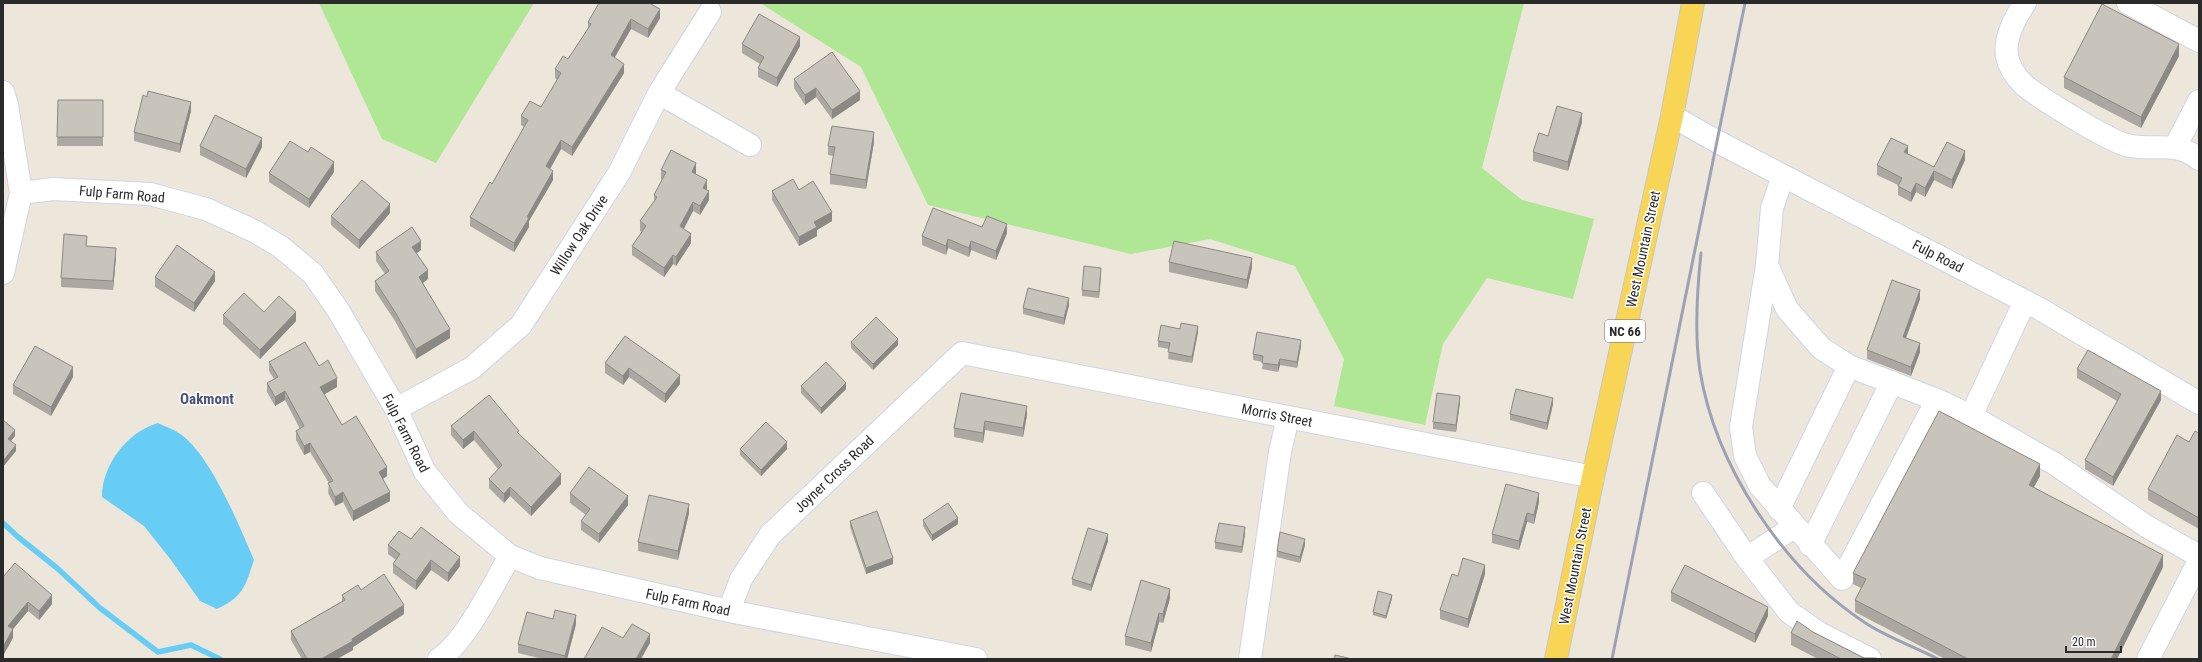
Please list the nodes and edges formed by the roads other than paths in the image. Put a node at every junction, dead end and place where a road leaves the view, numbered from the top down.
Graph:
1 (1694, 3) edge
2 (2025, 3) edge
3 (2128, 3) edge
4 (710, 12) dead end
5 (2199, 41) edge
6 (3, 92) edge
7 (659, 94) junction
8 (2199, 101) edge
9 (1672, 116) junction
10 (750, 145) dead end
11 (2175, 147) junction
12 (2199, 159) edge
13 (1783, 176) junction
14 (21, 193) junction
15 (1767, 265) junction
16 (3, 273) edge
17 (2025, 301) junction
18 (962, 353) joint
19 (1849, 366) junction
20 (1892, 382) junction
21 (1937, 400) junction
22 (2199, 403) edge
23 (396, 409) junction
24 (1971, 416) junction
25 (1288, 417) junction
26 (1593, 477) junction
27 (1703, 493) dead end
28 (1779, 509) junction
29 (1794, 527) junction
30 (1810, 545) junction
31 (510, 556) junction
32 (2199, 556) edge
33 (1747, 558) junction
34 (2199, 561) edge
35 (729, 611) junction
36 (439, 659) edge
37 (976, 659) edge
38 (1250, 659) edge
39 (1556, 659) edge
40 (1870, 659) edge
41 (2148, 659) edge

1 - 9 main road, West Mountain Street / NC 66
2 - 11 street
3 - 5 street
4 - 7 street, Willow Oak Drive
6 - 14 street
7 - 10 street
7 - 23 street, Willow Oak Drive
8 - 11 street
9 - 13 street, Fulp Road
9 - 26 main road, West Mountain Street / NC 66
11 - 12 street
13 - 15 street
13 - 17 street, Fulp Road
14 - 16 street
14 - 23 street, Fulp Farm Road
15 - 19 street
15 - 28 street
17 - 22 street, Fulp Road
17 - 24 street
18 - 25 street, Morris Street
18 - 35 street, Joyner Cross Road
19 - 20 street
19 - 28 street
20 - 21 street
20 - 30 street
21 - 24 street
21 - 30 street
23 - 31 street, Fulp Farm Road
24 - 32 street
25 - 26 street, Morris Street
25 - 38 street
26 - 39 main road, West Mountain Street / NC 66
27 - 33 street
28 - 29 street
29 - 30 street
29 - 33 street
31 - 35 street, Fulp Farm Road
31 - 36 street
33 - 40 street
34 - 41 street
35 - 37 street, Fulp Farm Road

